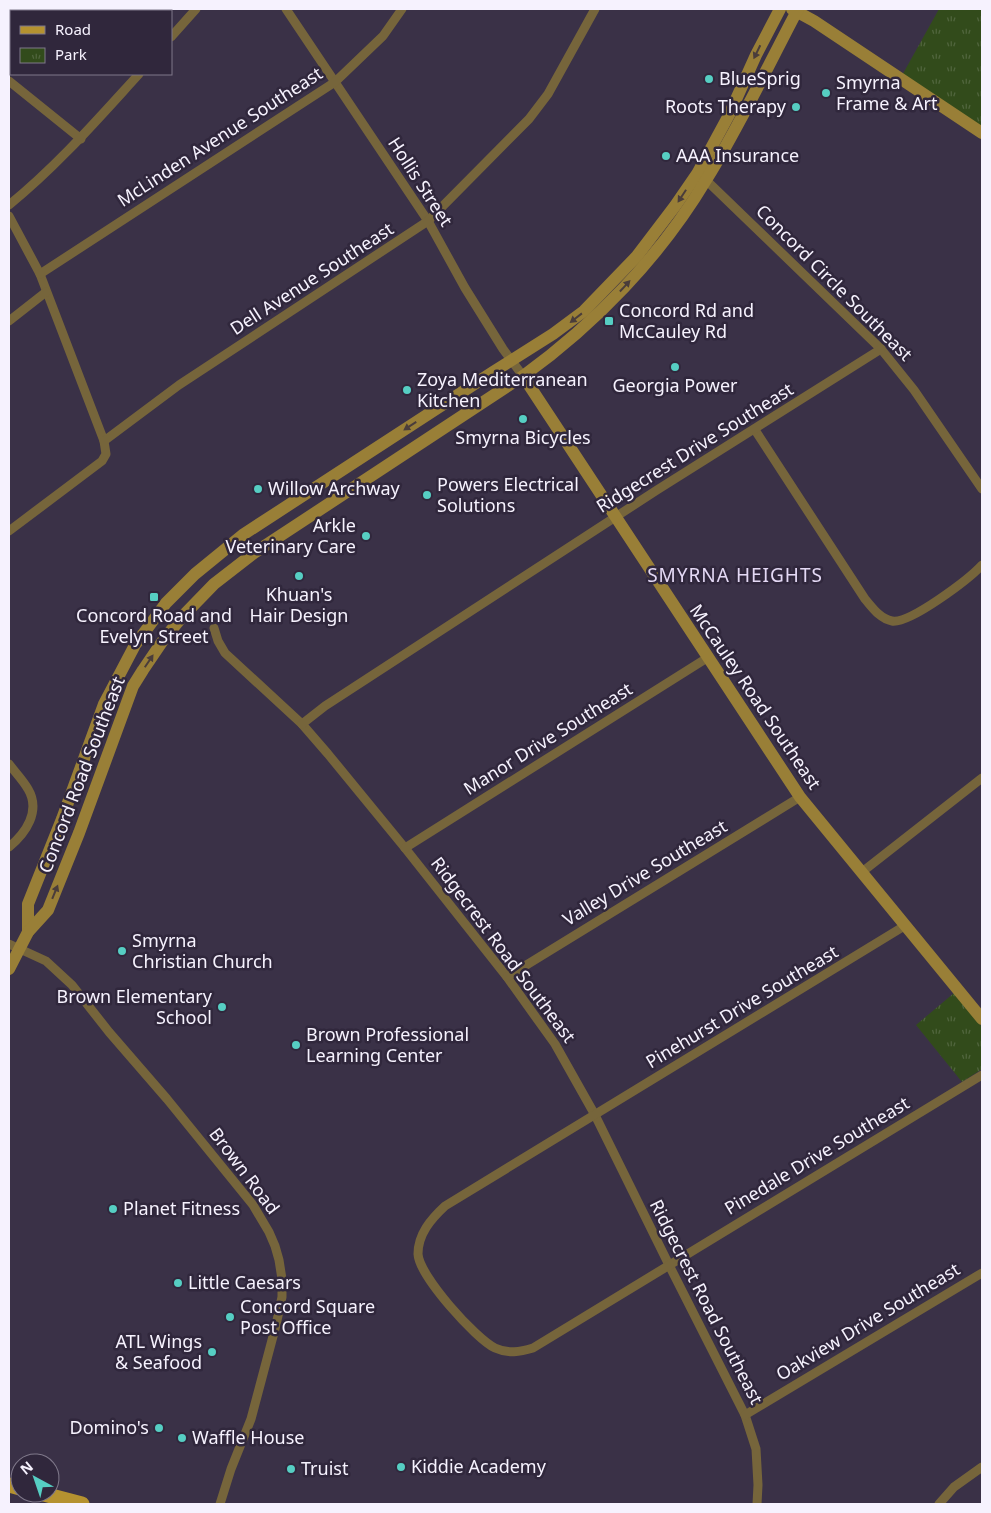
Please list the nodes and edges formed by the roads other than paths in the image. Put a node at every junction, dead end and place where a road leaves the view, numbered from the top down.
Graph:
1 (196, 9) edge
2 (286, 9) edge
3 (402, 9) edge
4 (595, 9) edge
5 (780, 9) edge
6 (796, 10) edge
7 (172, 36) edge
8 (138, 75) edge
9 (9, 81) edge
10 (335, 82) junction
11 (982, 133) edge
12 (81, 139) junction
13 (706, 180) junction
14 (9, 205) edge
15 (9, 216) edge
16 (428, 221) junction
17 (40, 274) junction
18 (46, 292) junction
19 (9, 320) edge
20 (881, 349) junction
21 (511, 360) junction
22 (522, 376) junction
23 (755, 430) junction
24 (104, 441) junction
25 (982, 489) edge
26 (616, 517) junction
27 (9, 531) edge
28 (982, 565) edge
29 (214, 628) dead end
30 (707, 658) junction
31 (302, 724) junction
32 (9, 764) edge
33 (982, 778) edge
34 (800, 797) junction
35 (9, 847) edge
36 (405, 848) junction
37 (862, 872) junction
38 (906, 926) junction
39 (28, 932) junction
40 (14, 946) edge
41 (9, 969) edge
42 (507, 977) junction
43 (981, 1014) edge
44 (982, 1075) edge
45 (596, 1115) junction
46 (669, 1265) junction
47 (982, 1272) edge
48 (745, 1415) junction
49 (982, 1467) edge
50 (60, 1498) edge
51 (82, 1504) edge
52 (220, 1504) edge
53 (757, 1504) edge
54 (939, 1504) edge

1 - 7 street
2 - 10 street, Hollis Street
3 - 10 street, McLinden Avenue Southeast
4 - 16 street, Dell Avenue Southeast
5 -> 21 main road, Concord Road Southeast
6 - 11 main road
6 - 13 main road, Concord Road Southeast
8 - 12 street
9 - 12 street
10 - 16 street, Hollis Street
10 - 17 street, McLinden Avenue Southeast
12 - 14 street
13 - 20 street, Concord Circle Southeast
22 -> 13 main road, Concord Road Southeast
15 - 17 street
16 - 21 street, Hollis Street
16 - 24 street, Dell Avenue Southeast
17 - 18 street
18 - 19 street
18 - 24 street
20 - 23 street, Ridgecrest Drive Southeast
20 - 25 street, Concord Circle Southeast
21 - 22 street, Hollis Street
21 -> 39 main road, Concord Road Southeast
22 - 26 main road, McCauley Road Southeast
39 -> 22 main road, Concord Road Southeast
23 - 26 street, Ridgecrest Drive Southeast
23 - 28 street
24 - 27 street
26 - 30 main road, McCauley Road Southeast
26 - 31 street, Ridgecrest Drive Southeast
29 - 31 street, Ridgecrest Road Southeast
30 - 34 main road, McCauley Road Southeast
30 - 36 street, Manor Drive Southeast
31 - 36 street, Ridgecrest Road Southeast
32 - 35 street
33 - 37 street
34 - 37 main road, McCauley Road Southeast
34 - 42 street, Valley Drive Southeast
36 - 42 street, Ridgecrest Road Southeast
37 - 38 main road, McCauley Road Southeast
38 - 43 main road, McCauley Road Southeast
38 - 45 street, Pinehurst Drive Southeast
39 - 40 main road, Concord Road Southeast
40 - 41 main road, Concord Road Southeast
40 - 52 street, Brown Road
42 - 45 street, Ridgecrest Road Southeast
44 - 46 street, Pinedale Drive Southeast
45 - 46 street, Ridgecrest Road Southeast
45 - 46 street, Pinehurst Drive Southeast
46 - 48 street, Ridgecrest Road Southeast
47 - 48 street, Oakview Drive Southeast
48 - 53 street, Ridgecrest Road Southeast
49 - 54 street
50 - 51 main road

